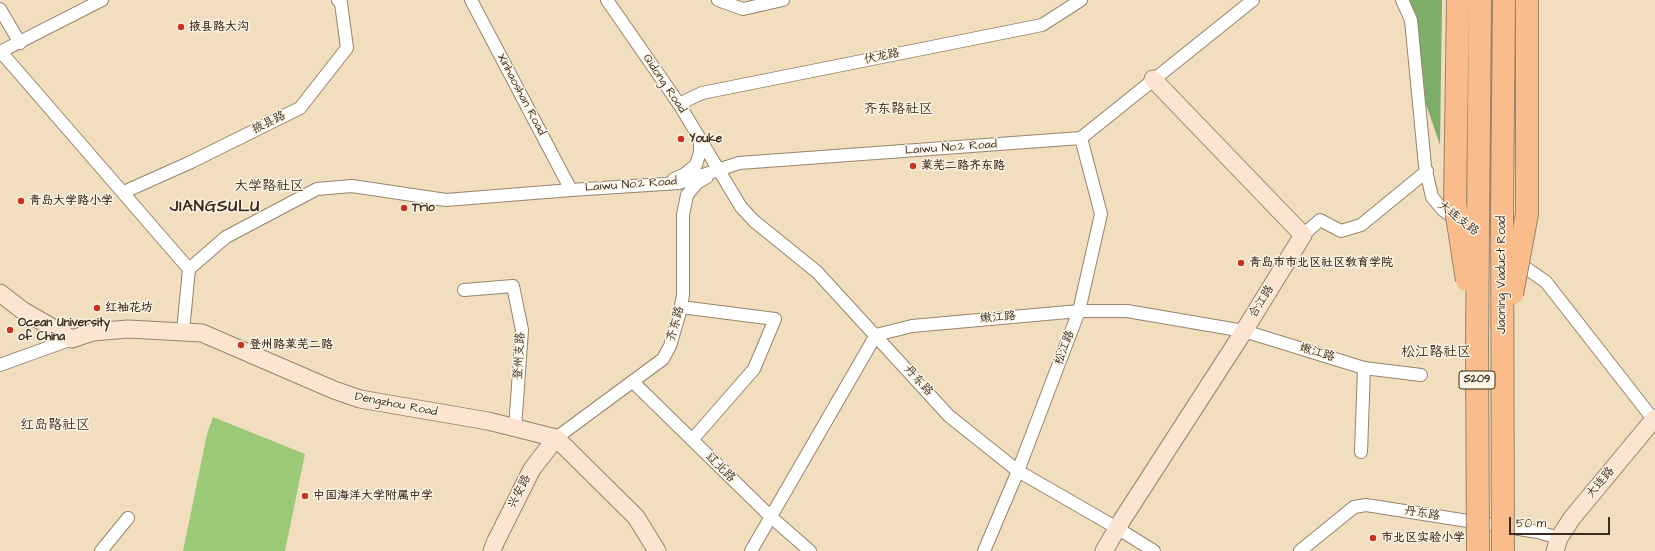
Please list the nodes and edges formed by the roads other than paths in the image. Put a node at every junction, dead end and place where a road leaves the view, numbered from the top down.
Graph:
1 (102, 0) edge
2 (338, 0) edge
3 (471, 0) edge
4 (607, 0) edge
5 (718, 0) edge
6 (783, 0) edge
7 (1081, 0) edge
8 (1253, 0) edge
9 (1402, 0) edge
10 (1458, 0) edge
11 (1480, 0) edge
12 (1504, 0) edge
13 (1527, 0) edge
14 (0, 9) edge
15 (20, 43) junction
16 (1, 52) edge
17 (1153, 79) junction
18 (678, 104) junction
19 (1081, 138) junction
20 (700, 139) junction
21 (718, 170) junction
22 (1427, 171) junction
23 (658, 184) junction
24 (571, 190) junction
25 (124, 192) junction
26 (682, 215) junction
27 (1303, 235) junction
28 (190, 269) junction
29 (464, 290) dead end
30 (0, 293) edge
31 (681, 307) junction
32 (1079, 311) junction
33 (183, 331) junction
34 (1244, 331) junction
35 (876, 335) junction
36 (72, 339) junction
37 (1477, 343) junction
38 (1502, 343) junction
39 (0, 364) edge
40 (1364, 368) junction
41 (1421, 375) dead end
42 (633, 382) junction
43 (1654, 419) edge
44 (515, 428) junction
45 (556, 438) junction
46 (692, 440) junction
47 (1361, 452) dead end
48 (1018, 471) junction
49 (771, 517) junction
50 (128, 518) dead end
51 (1117, 528) junction
52 (1557, 545) edge
53 (101, 551) edge
54 (492, 551) edge
55 (657, 551) edge
56 (751, 551) edge
57 (810, 551) edge
58 (984, 551) edge
59 (1104, 551) edge
60 (1154, 551) edge
61 (1300, 551) edge
62 (1478, 551) edge
63 (1503, 551) edge

1 - 15 street
2 - 25 street, 掖县路
3 - 24 street, Xinhaoshan Road
4 - 18 street, Qidong Road
5 - 6 street
7 - 18 street, 伏龙路
8 - 17 street
9 - 22 street, 大连支路
10 - 37 highway, bridge
11 - 37 highway, Jiaoning Viaduct Road / S209, bridge
12 - 38 highway, Jiaoning Viaduct Road / S209, bridge
13 - 38 highway, bridge
14 - 15 street
15 - 16 street
16 - 25 street
17 - 19 street
17 - 27 street
18 - 20 street, Qidong Road
19 - 21 street, Laiwu No.2 Road
19 - 32 street, 松江路
20 - 21 street, Qidong Road
20 - 23 street
21 - 23 street, Laiwu No.2 Road
21 - 26 street, 齐东路
21 - 35 street, 丹东路
22 - 27 street
22 - 43 street, 大连支路
23 - 24 street, Laiwu No.2 Road
23 - 26 street
24 - 28 street, Laiwu No.2 Road
25 - 28 street
26 - 31 street, 齐东路
27 - 34 street, 合江路
28 - 33 street
29 - 44 street, 登州支路
30 - 36 street
31 - 42 street, 齐东路
31 - 46 street
32 - 34 street, 嫩江路
32 - 35 street, 嫩江路
32 - 48 street, 松江路
33 - 36 street, Dengzhou Road
33 - 44 street, Dengzhou Road
34 - 40 street, 嫩江路
34 - 51 street, 合江路
35 - 48 street, 丹东路
35 - 49 street
36 - 39 street
37 - 62 highway, Jiaoning Viaduct Road / S209, bridge
38 - 63 highway, Jiaoning Viaduct Road / S209, bridge
40 - 41 street, 嫩江路
40 - 47 street
42 - 45 street, 齐东路
42 - 46 street, 辽北路
43 - 52 street, 大连路
44 - 45 street, Dengzhou Road
45 - 54 street, 兴安路
45 - 55 street
46 - 49 street, 辽北路
48 - 51 street, 丹东路
48 - 58 street, 松江路
49 - 56 street
49 - 57 street, 辽北路
50 - 53 street
51 - 59 street, 合江路
51 - 60 street, 丹东路
52 - 61 street, 丹东路

